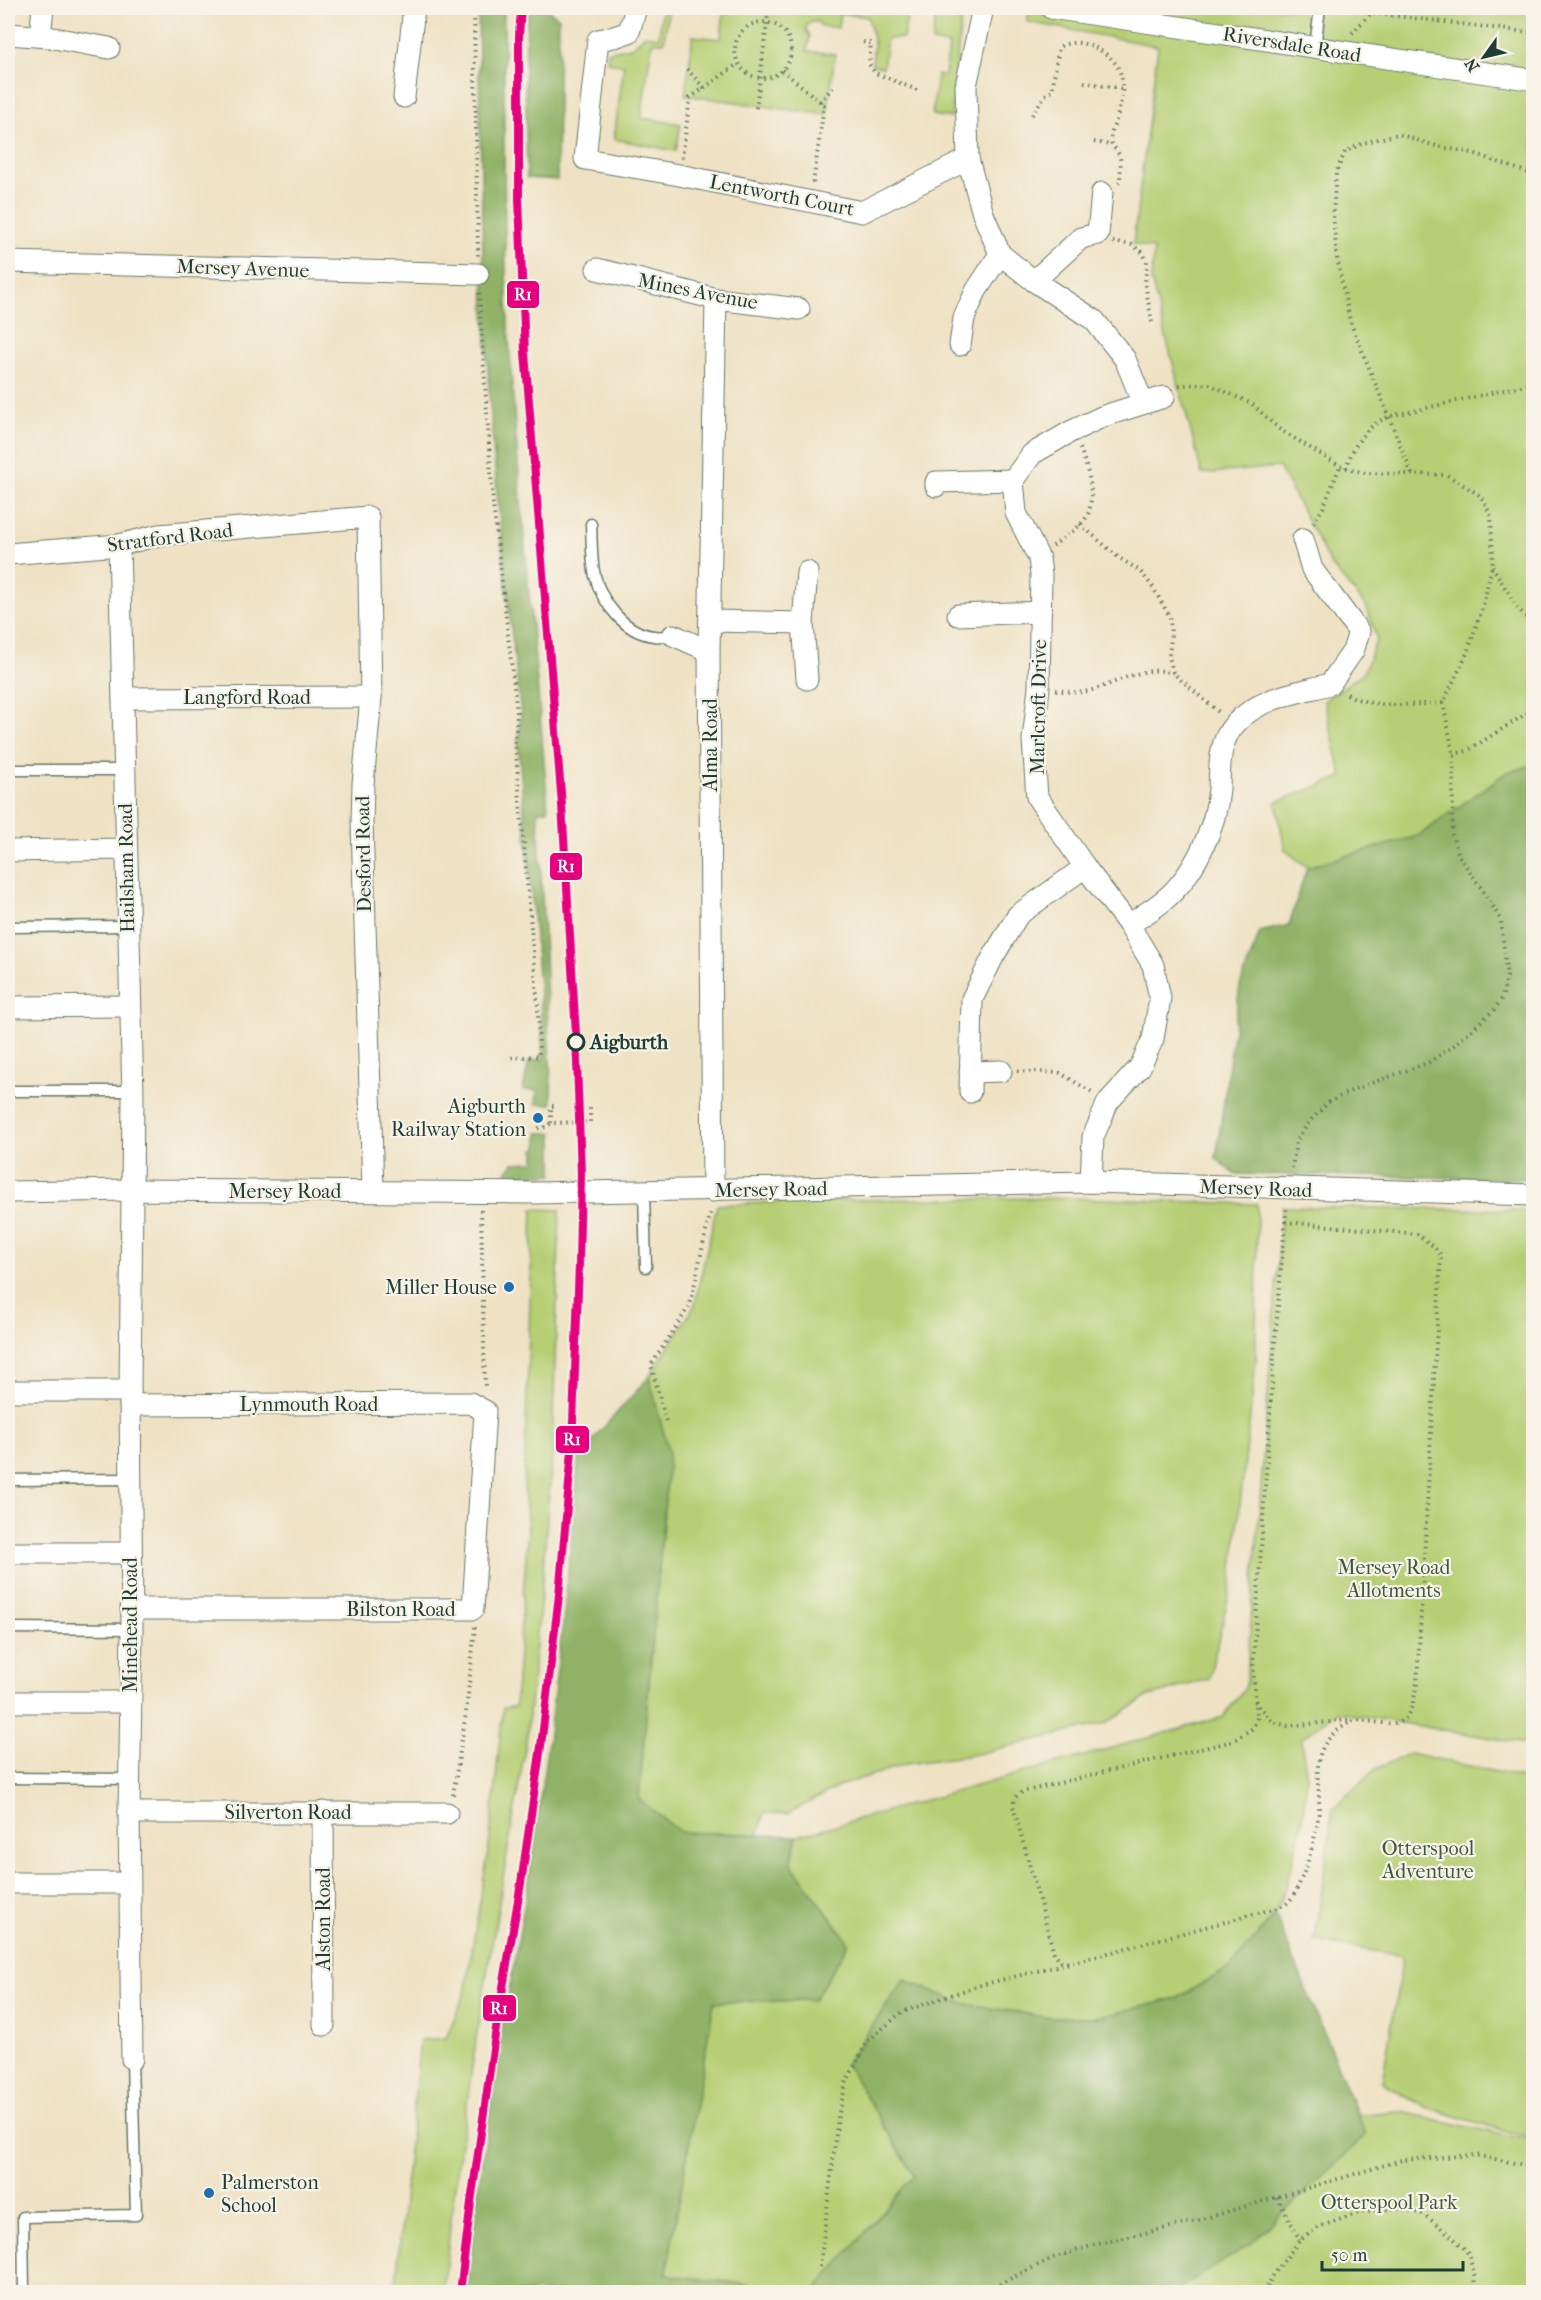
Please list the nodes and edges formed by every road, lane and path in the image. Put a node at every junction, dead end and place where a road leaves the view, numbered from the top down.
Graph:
1 (43, 8) edge
2 (414, 8) edge
3 (474, 8) edge
4 (636, 8) edge
5 (769, 8) edge
6 (983, 8) edge
7 (1051, 8) edge
8 (1320, 8) edge
9 (768, 22) junction
10 (1533, 33) edge
11 (8, 34) edge
12 (40, 36) junction
13 (863, 42) dead end
14 (1315, 47) junction
15 (109, 48) dead end
16 (1337, 51) junction
17 (738, 64) junction
18 (687, 69) dead end
19 (782, 70) junction
20 (760, 79) junction
21 (1533, 80) edge
22 (1084, 82) dead end
23 (834, 86) dead end
24 (704, 88) junction
25 (1124, 89) junction
26 (917, 90) dead end
27 (404, 97) dead end
28 (820, 102) junction
29 (756, 108) dead end
30 (1032, 115) dead end
31 (1094, 142) dead end
32 (1111, 145) junction
33 (968, 159) junction
34 (679, 175) junction
35 (1533, 175) edge
36 (1102, 193) joint
37 (811, 202) junction
38 (1098, 234) junction
39 (1000, 254) junction
40 (8, 262) edge
41 (597, 269) dead end
42 (478, 274) junction
43 (1034, 281) junction
44 (716, 299) junction
45 (799, 309) dead end
46 (1152, 323) dead end
47 (960, 345) dead end
48 (1533, 383) edge
49 (1164, 397) joint
50 (1143, 403) junction
51 (1389, 415) junction
52 (1073, 431) junction
53 (1340, 466) junction
54 (1346, 468) junction
55 (1412, 474) junction
56 (1013, 480) junction
57 (936, 486) dead end
58 (368, 517) joint
59 (591, 524) dead end
60 (1080, 524) junction
61 (1303, 539) joint
62 (118, 545) junction
63 (8, 554) edge
64 (1039, 558) junction
65 (1492, 566) junction
66 (807, 572) dead end
67 (1040, 612) junction
68 (958, 615) dead end
69 (711, 621) junction
70 (803, 623) junction
71 (1533, 626) edge
72 (673, 635) joint
73 (709, 651) junction
74 (1173, 674) junction
75 (807, 679) dead end
76 (1330, 684) junction
77 (1039, 687) junction
78 (371, 697) junction
79 (123, 698) junction
80 (1443, 703) junction
81 (1533, 709) edge
82 (1235, 724) junction
83 (1453, 754) junction
84 (8, 770) edge
85 (123, 770) junction
86 (126, 849) junction
87 (8, 851) edge
88 (1084, 867) junction
89 (1129, 925) junction
90 (128, 926) junction
91 (8, 927) edge
92 (129, 1006) junction
93 (8, 1007) edge
94 (507, 1058) dead end
95 (1001, 1071) joint
96 (8, 1091) edge
97 (132, 1091) junction
98 (1108, 1102) junction
99 (555, 1106) dead end
100 (590, 1106) dead end
101 (552, 1123) junction
102 (507, 1127) dead end
103 (538, 1128) dead end
104 (522, 1129) dead end
105 (1091, 1182) junction
106 (1288, 1189) junction
107 (132, 1190) junction
108 (373, 1191) junction
109 (481, 1191) junction
110 (644, 1191) junction
111 (713, 1191) junction
112 (8, 1192) edge
113 (1533, 1195) edge
114 (1285, 1222) junction
115 (646, 1267) dead end
116 (8, 1391) edge
117 (130, 1398) junction
118 (485, 1411) junction
119 (666, 1421) dead end
120 (8, 1479) edge
121 (130, 1479) junction
122 (8, 1553) edge
123 (131, 1553) junction
124 (473, 1608) junction
125 (131, 1619) junction
126 (8, 1628) edge
127 (1254, 1701) junction
128 (8, 1702) edge
129 (130, 1702) junction
130 (1354, 1720) junction
131 (8, 1778) edge
132 (129, 1779) junction
133 (323, 1812) junction
134 (129, 1813) junction
135 (447, 1813) joint
136 (8, 1883) edge
137 (129, 1883) junction
138 (1070, 1963) junction
139 (324, 2025) dead end
140 (132, 2059) joint
141 (1533, 2167) edge
142 (1277, 2198) junction
143 (1300, 2240) junction
144 (820, 2266) dead end
145 (1533, 2283) edge
146 (24, 2292) edge
147 (983, 2292) edge
148 (1264, 2292) edge
149 (1475, 2292) edge
150 (1530, 2292) edge

1 - 12 street
2 - 27 street
3 - 42 path
4 - 34 street, Lentworth Court
5 - 9 path
6 - 33 street
7 - 14 street, Riversdale Road
8 - 14 lane
9 - 17 path
9 - 19 path
9 - 20 path
10 - 16 path
11 - 12 street
12 - 15 street
13 - 26 path
14 - 16 street, Riversdale Road
16 - 21 street, Riversdale Road
17 - 20 path
17 - 24 path
18 - 24 path
19 - 20 path
19 - 28 path
20 - 29 path
22 - 25 path
23 - 28 path
24 - 34 path
25 - 30 path
25 - 32 path
28 - 37 path
31 - 32 path
32 - 36 path
33 - 37 street, Lentworth Court
33 - 39 street
34 - 37 street, Lentworth Court
35 - 51 path
36 - 38 street
38 - 43 street
38 - 46 path
39 - 43 street
39 - 47 street
40 - 42 street, Mersey Avenue
41 - 44 street, Mines Avenue
42 - 94 path
43 - 50 street
44 - 45 street, Mines Avenue
44 - 69 street, Alma Road
48 - 51 path
49 - 50 street
49 - 53 path
50 - 52 street
51 - 54 path
51 - 55 path
52 - 56 street
52 - 60 path
53 - 54 path
53 - 61 path
54 - 55 path
55 - 65 path
56 - 57 street
56 - 64 street, Marlcroft Drive
58 - 62 street, Stratford Road
58 - 78 street, Desford Road
59 - 72 lane
60 - 64 path
60 - 74 path
61 - 76 street
62 - 63 street, Stratford Road
62 - 79 street, Hailsham Road
64 - 67 street, Marlcroft Drive
65 - 71 path
65 - 80 path
66 - 70 street
67 - 68 street
67 - 77 street, Marlcroft Drive
69 - 70 street
69 - 73 street, Alma Road
70 - 75 street
72 - 73 street
73 - 111 street, Alma Road
74 - 77 path
74 - 82 path
76 - 80 path
76 - 82 street
77 - 88 street, Marlcroft Drive
78 - 79 street, Langford Road
78 - 108 street, Desford Road
79 - 85 street, Hailsham Road
80 - 83 path
81 - 83 path
82 - 89 street
83 - 106 path
84 - 85 lane
85 - 86 street, Hailsham Road
86 - 87 street
86 - 90 street, Hailsham Road
88 - 89 street, Marlcroft Drive
88 - 95 street
89 - 98 street, Marlcroft Drive
90 - 91 lane
90 - 92 street, Hailsham Road
92 - 93 street
92 - 97 street, Hailsham Road
95 - 98 path
96 - 97 lane
97 - 107 street, Hailsham Road
98 - 105 street, Marlcroft Drive
99 - 101 path
100 - 101 path
101 - 103 path
102 - 104 path
105 - 106 street, Mersey Road
105 - 111 street, Mersey Road
106 - 113 street, Mersey Road
106 - 114 path
107 - 108 street, Mersey Road
107 - 112 street, Mersey Road
107 - 117 street, Minehead Road
108 - 109 street, Mersey Road
109 - 110 street, Mersey Road
109 - 118 path
110 - 111 street, Mersey Road
110 - 115 lane
111 - 119 path
114 - 127 path
114 - 130 path
116 - 117 street, Lynmouth Road
117 - 118 street, Lynmouth Road
117 - 121 street, Minehead Road
118 - 124 street, Bilston Road
120 - 121 lane
121 - 123 street, Minehead Road
122 - 123 street
123 - 125 street, Minehead Road
124 - 125 street, Bilston Road
124 - 135 path
125 - 126 lane
125 - 129 street, Minehead Road
127 - 130 path
127 - 138 path
128 - 129 street
129 - 132 street, Minehead Road
130 - 138 path
131 - 132 lane
132 - 134 street, Minehead Road
133 - 134 street, Silverton Road
133 - 135 street, Silverton Road
133 - 139 street, Alston Road
134 - 137 street, Minehead Road
136 - 137 street
137 - 140 street, Minehead Road
138 - 144 path
140 - 146 lane
141 - 142 path
142 - 143 path
142 - 147 path
143 - 148 path
143 - 149 path
145 - 150 path

